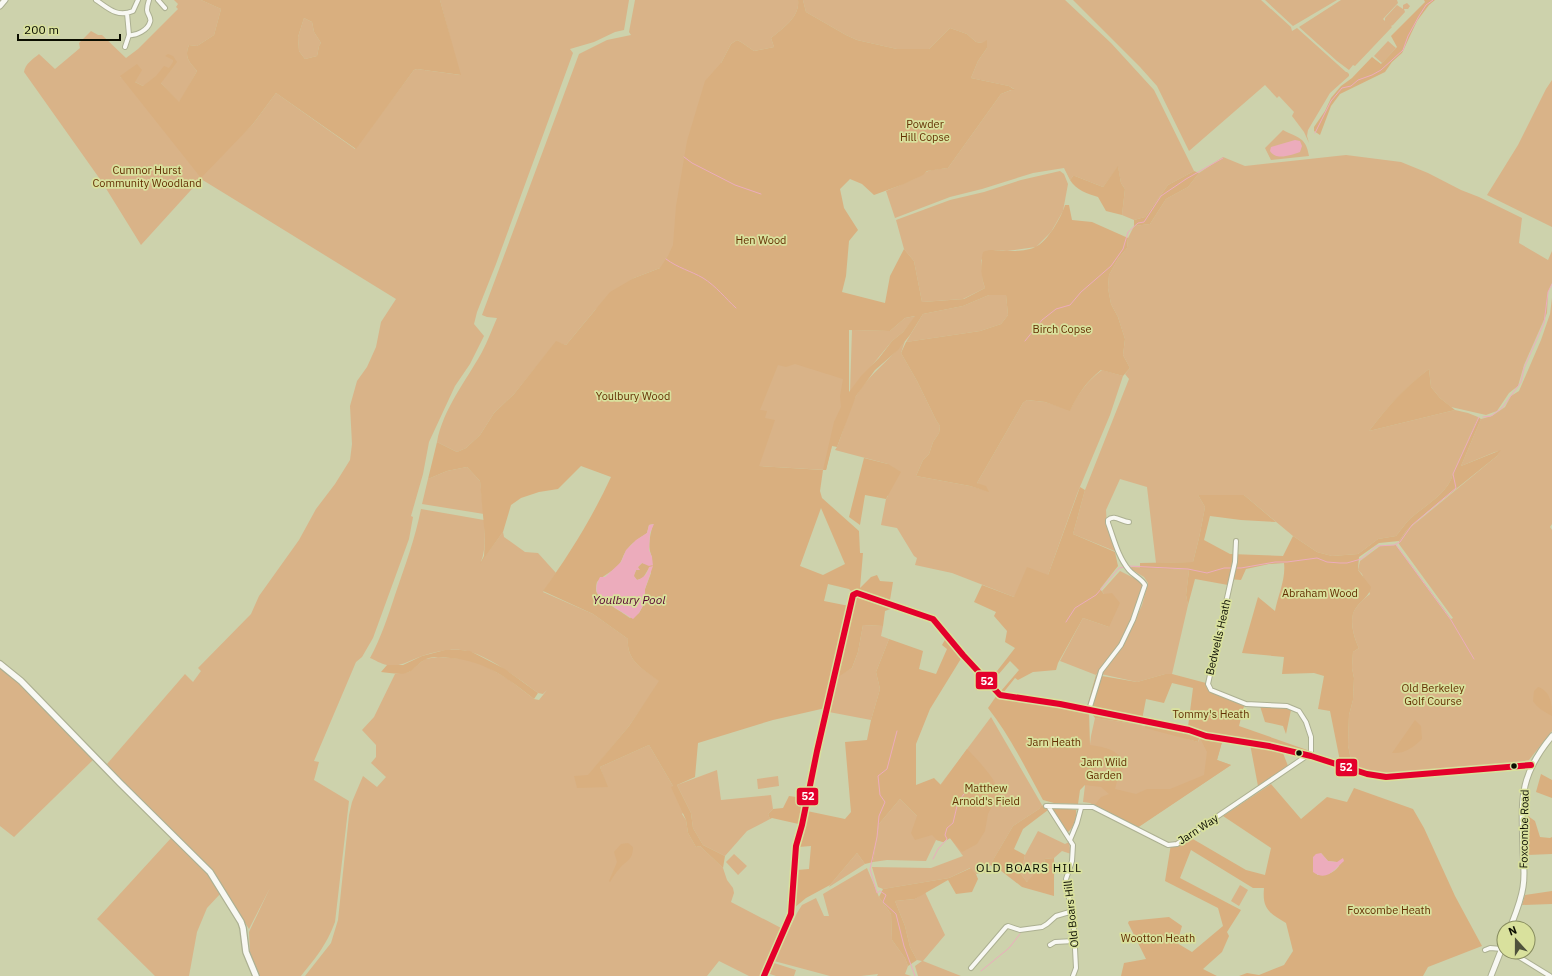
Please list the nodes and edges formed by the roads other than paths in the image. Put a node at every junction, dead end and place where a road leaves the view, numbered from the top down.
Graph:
1 (5, 0) edge
2 (96, 0) edge
3 (138, 0) edge
4 (149, 0) edge
5 (158, 0) edge
6 (0, 6) edge
7 (165, 8) dead end
8 (127, 13) junction
9 (129, 35) junction
10 (125, 47) dead end
11 (1129, 522) dead end
12 (1236, 542) dead end
13 (0, 664) edge
14 (1088, 710) junction
15 (1552, 736) edge
16 (1310, 756) junction
17 (1531, 765) junction
18 (1081, 808) junction
19 (1070, 840) junction
20 (1073, 911) junction
21 (1513, 920) edge
22 (1074, 941) junction
23 (1050, 945) dead end
24 (1496, 948) edge
25 (1485, 950) dead end
26 (1498, 960) edge
27 (1523, 960) edge
28 (971, 968) dead end
29 (256, 976) edge
30 (764, 976) edge
31 (1073, 976) edge
32 (1491, 976) edge
33 (1550, 976) edge

1 - 6 street
2 - 8 street
3 - 8 street
4 - 9 street
5 - 7 street
8 - 9 street
9 - 10 street
11 - 14 street
12 - 16 street, Bedwells Heath
13 - 29 main road
14 - 16 street
14 - 30 street
15 - 17 street, Foxcombe Road
16 - 17 street
16 - 18 street, Jarn Way
17 - 21 street, Foxcombe Road
18 - 19 street, Old Boars Hill
18 - 19 street
19 - 20 street, Old Boars Hill
20 - 22 street, Old Boars Hill
20 - 28 street
22 - 23 street
22 - 31 street, Old Boars Hill
24 - 25 street
26 - 32 street
27 - 33 street

